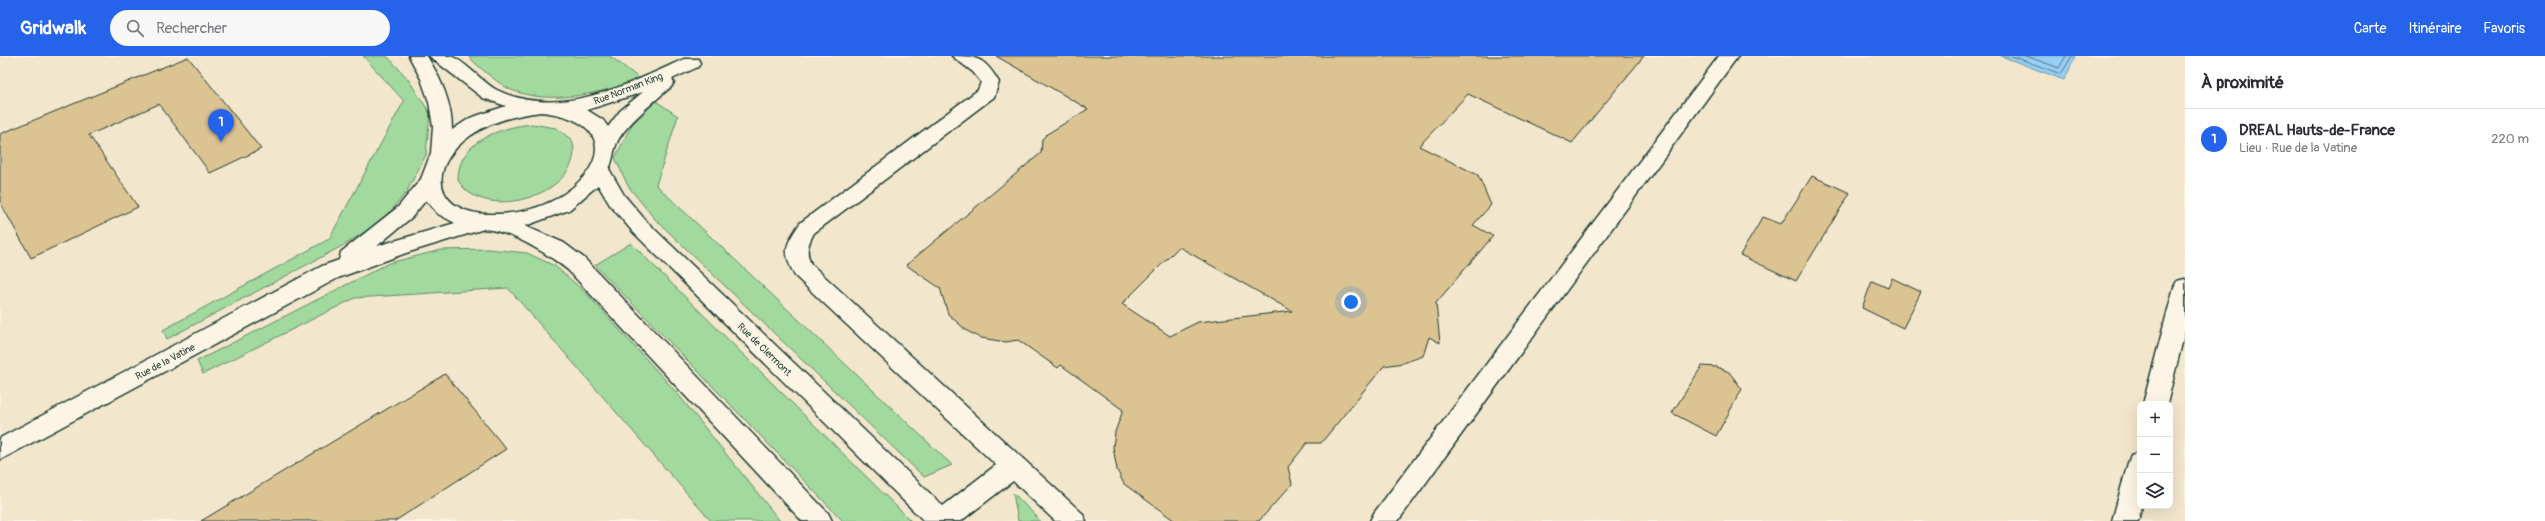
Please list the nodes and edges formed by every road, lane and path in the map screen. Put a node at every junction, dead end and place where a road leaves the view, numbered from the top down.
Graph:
1 (418, 56) edge
2 (438, 56) edge
3 (961, 56) edge
4 (1729, 56) edge
5 (691, 58) edge
6 (529, 107) junction
7 (564, 108) junction
8 (606, 144) junction
9 (441, 153) junction
10 (600, 169) junction
11 (431, 181) junction
12 (490, 222) junction
13 (330, 272) junction
14 (2185, 287) edge
15 (2156, 401) edge
16 (0, 450) edge
17 (1014, 466) junction
18 (2137, 473) edge
19 (819, 521) edge
20 (941, 521) edge
21 (1073, 521) edge
22 (1382, 521) edge
23 (2125, 521) edge

1 - 9 street
2 - 6 street
3 - 17 street
4 - 22 street
5 - 7 street, Rue Norman King
5 - 8 street, Rue Norman King
6 - 7 street
6 - 9 street
7 - 8 street
8 - 10 street
9 - 11 street
10 - 12 street
10 - 20 street, Rue de Clermont
11 - 12 street
11 - 13 street, Rue de la Vatine
12 - 13 street, Rue de la Vatine
12 - 19 street
13 - 16 street, Rue de la Vatine
14 - 15 street
17 - 20 street
17 - 21 street
18 - 23 street

